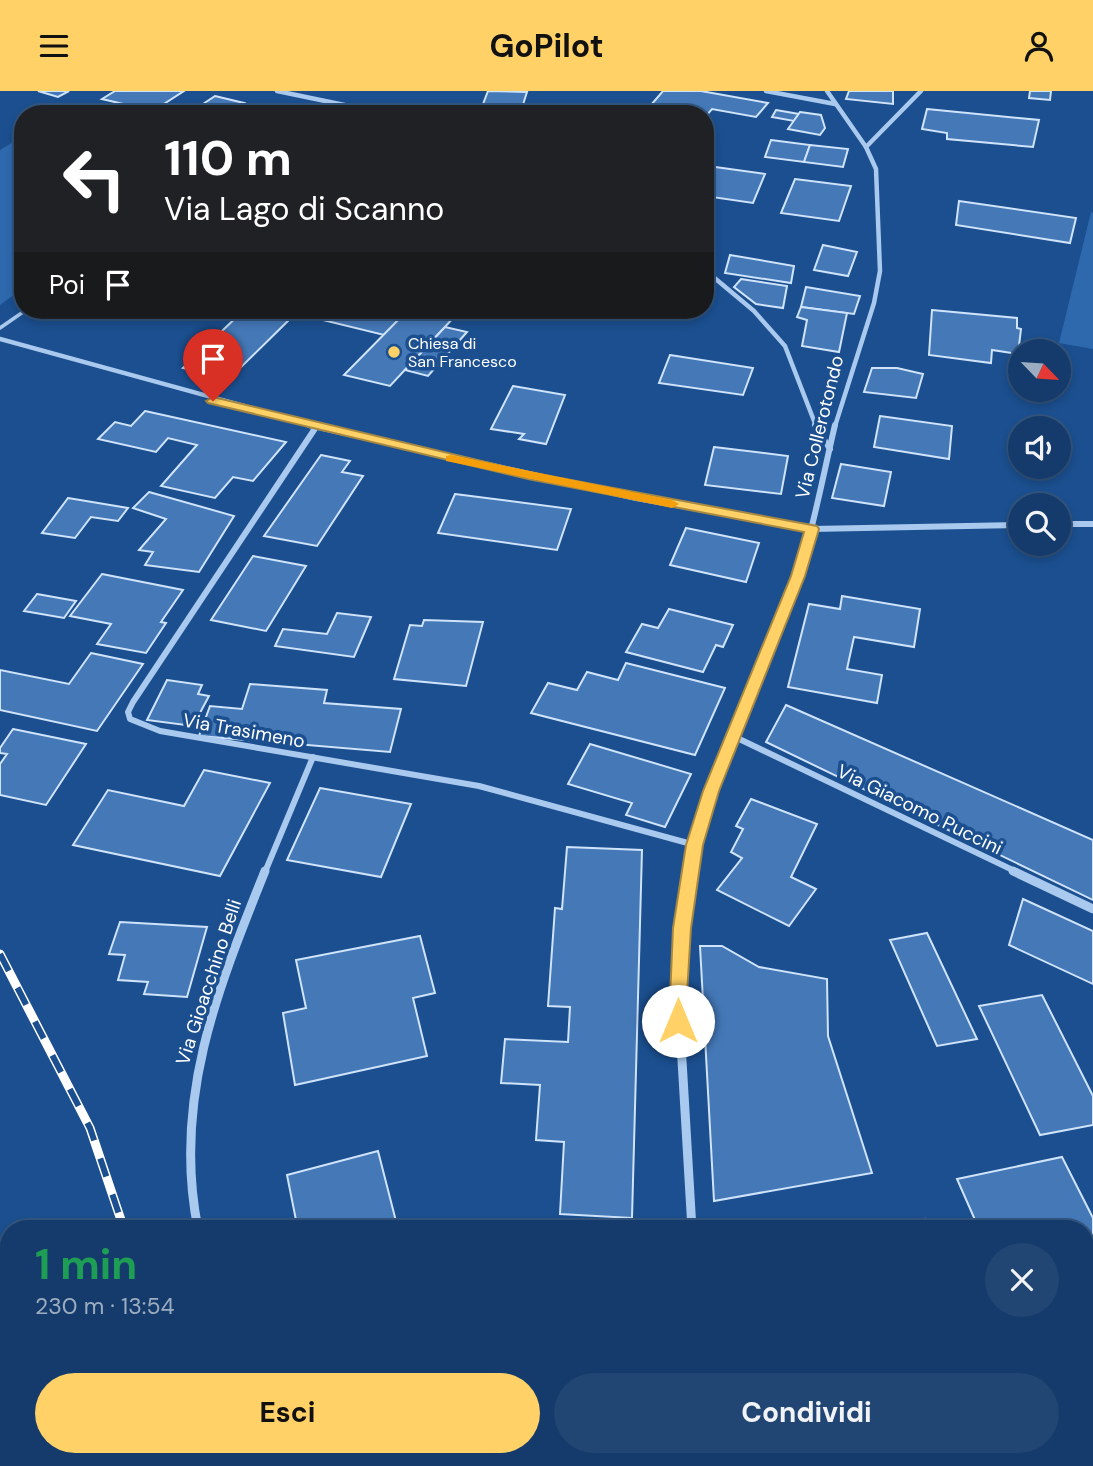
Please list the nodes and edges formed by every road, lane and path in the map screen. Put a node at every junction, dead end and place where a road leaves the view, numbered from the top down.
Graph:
1 (277, 91) edge
2 (766, 91) edge
3 (827, 91) edge
4 (921, 91) edge
5 (835, 104) junction
6 (345, 105) edge
7 (866, 148) junction
8 (714, 278) edge
9 (0, 339) edge
10 (316, 426) junction
11 (830, 449) junction
12 (1008, 524) edge
13 (1071, 524) edge
14 (1093, 524) edge
15 (812, 529) junction
16 (733, 736) junction
17 (313, 758) junction
18 (695, 845) junction
19 (1093, 909) edge
20 (197, 1220) edge
21 (691, 1220) edge

1 - 6 street
2 - 5 street
3 - 5 street, Via Collerotondo
4 - 7 street
5 - 7 street, Via Collerotondo
7 - 11 street, Via Collerotondo
8 - 11 street
9 - 10 street
10 - 15 street
10 - 17 street, Via Trasimeno
11 - 15 street, Via Collerotondo
12 - 15 street
13 - 14 street
15 - 16 street, Via Collerotondo
16 - 18 street, Via Collerotondo
16 - 19 street, Via Giacomo Puccini
17 - 18 street, Via Trasimeno
17 - 20 street, Via Gioacchino Belli
18 - 21 street, Via Collerotondo

